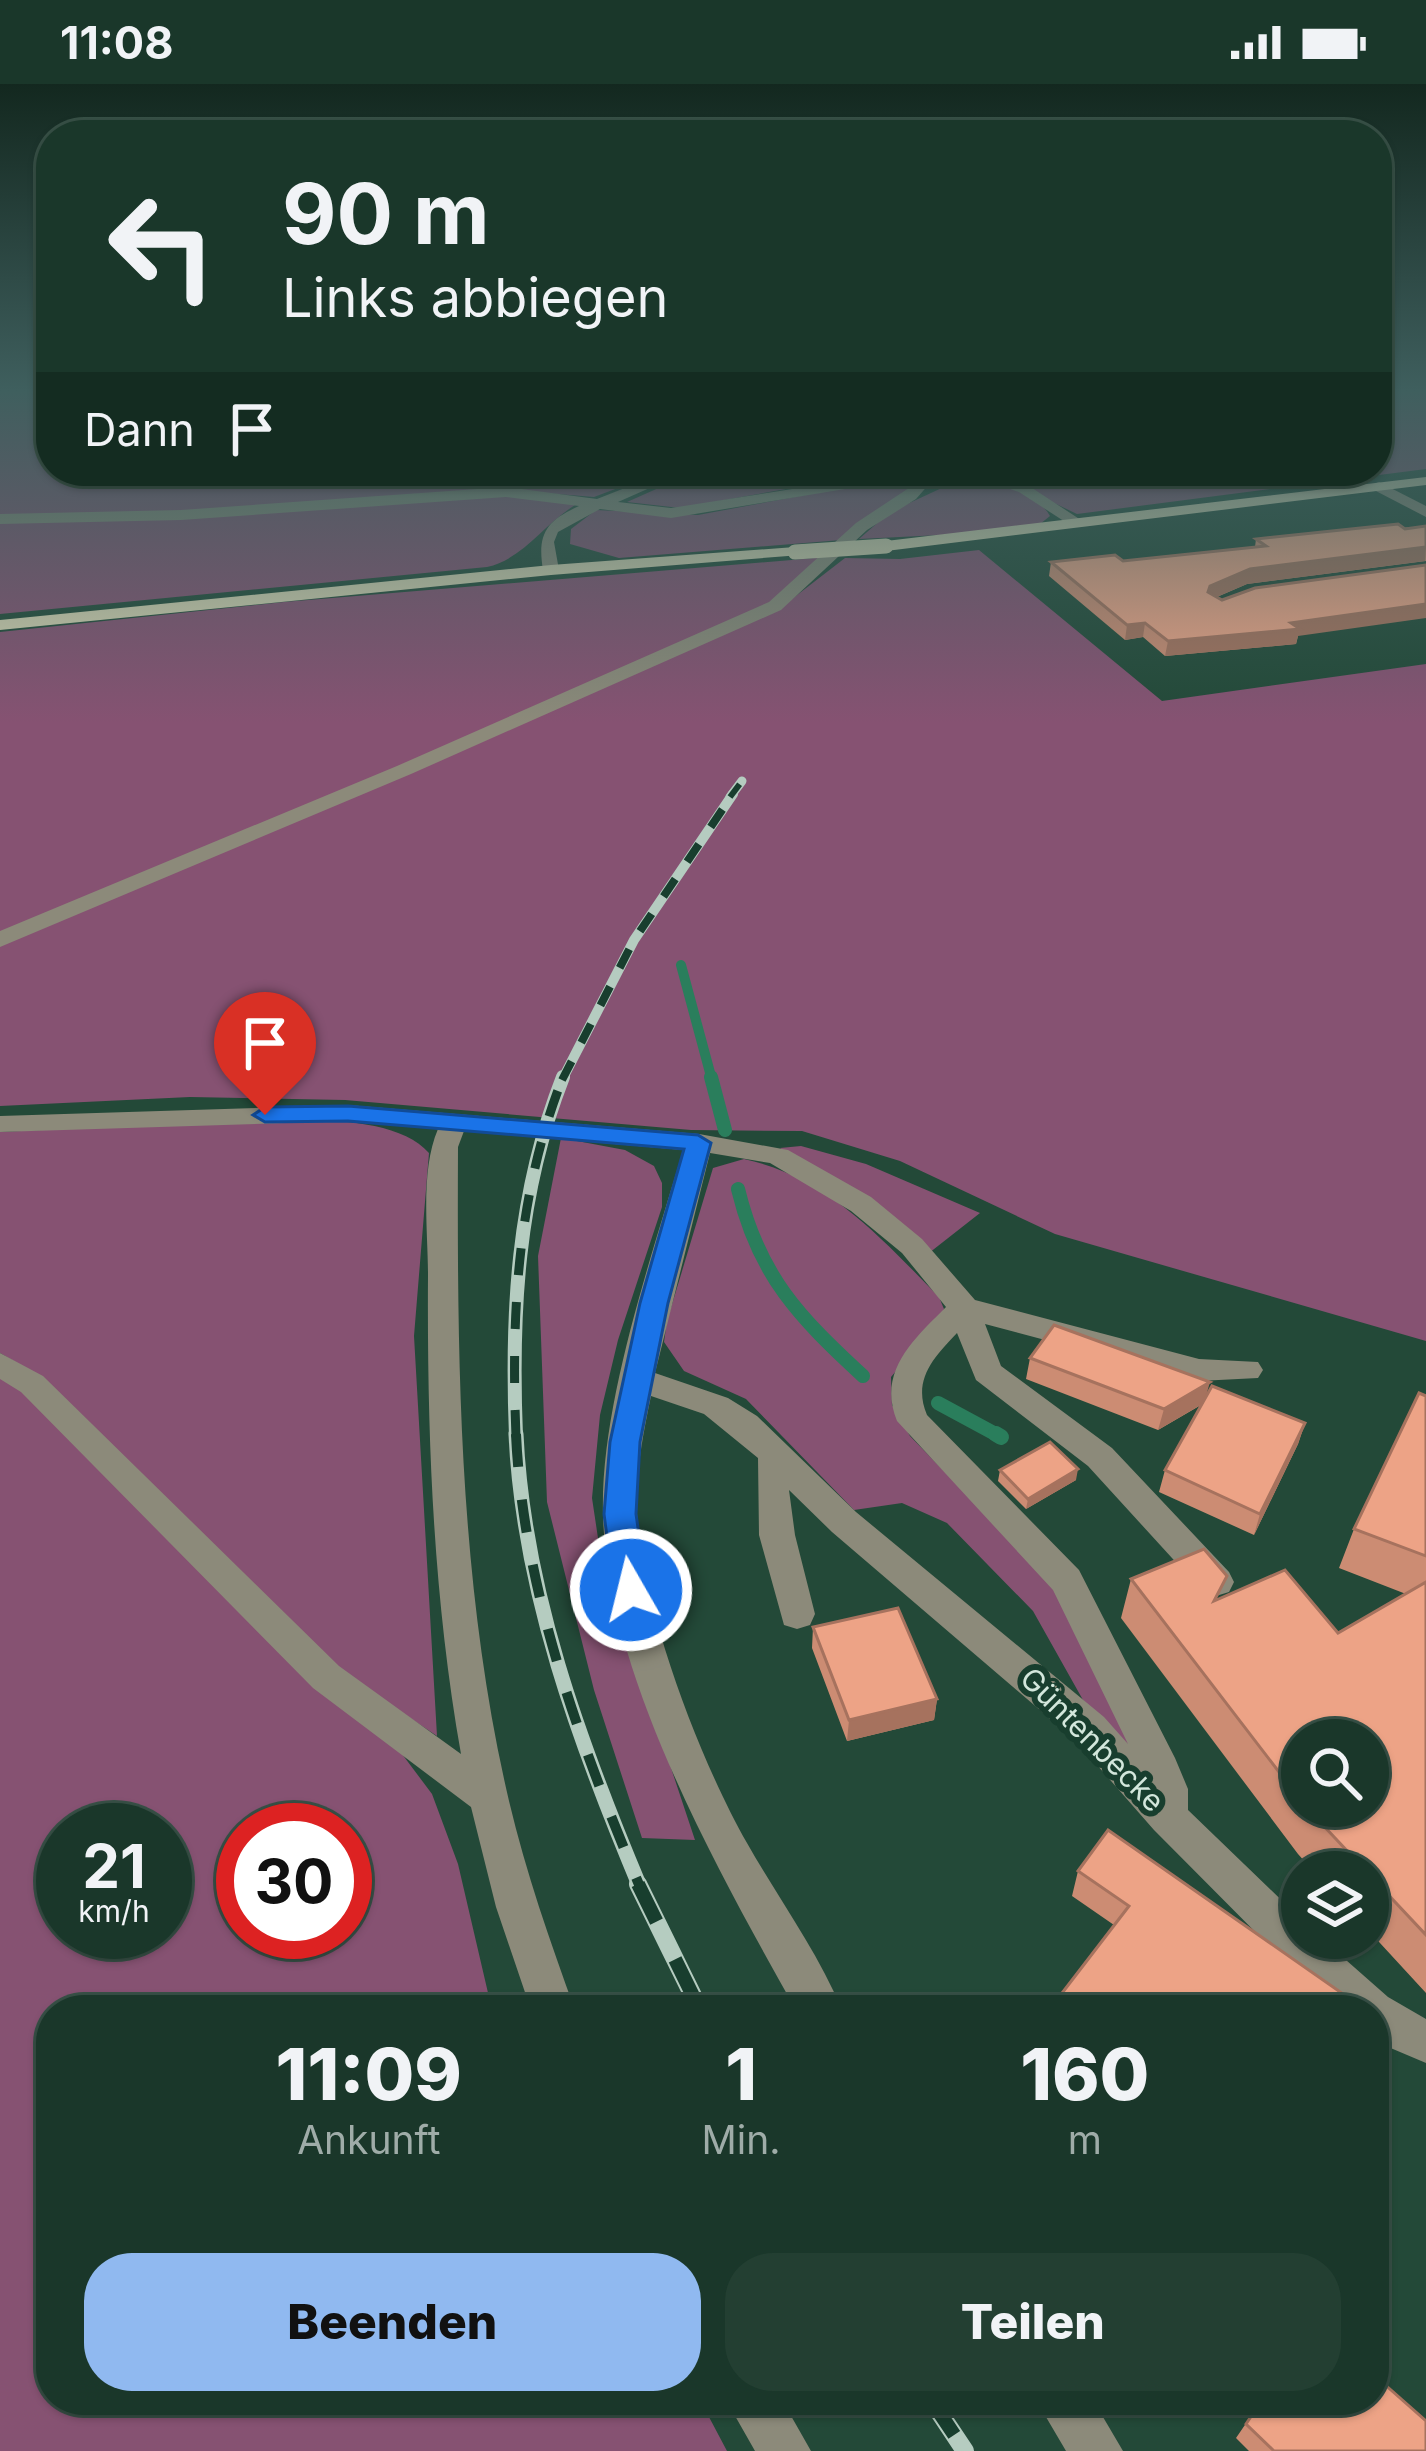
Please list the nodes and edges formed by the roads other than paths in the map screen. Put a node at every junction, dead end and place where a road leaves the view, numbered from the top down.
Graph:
1 (358, 502) edge
2 (582, 502) edge
3 (597, 502) edge
4 (733, 502) edge
5 (898, 502) edge
6 (1045, 502) edge
7 (1254, 502) edge
8 (593, 504) junction
9 (0, 518) edge
10 (1079, 524) junction
11 (551, 570) junction
12 (0, 625) edge
13 (0, 940) edge
14 (454, 1122) junction
15 (0, 1124) edge
16 (698, 1143) junction
17 (964, 1308) junction
18 (0, 1364) edge
19 (1247, 1370) dead end
20 (639, 1380) junction
21 (775, 1455) junction
22 (1219, 1585) edge
23 (797, 1613) dead end
24 (488, 1796) junction
25 (1168, 1817) junction
26 (548, 1995) edge
27 (811, 1995) edge
28 (1352, 1995) edge
29 (1389, 2024) edge
30 (1426, 2041) edge
31 (762, 2415) edge
32 (1072, 2415) edge
33 (785, 2451) edge
34 (1097, 2451) edge

1 - 9 street
2 - 8 street
3 - 8 street
4 - 8 street
5 - 13 street
6 - 10 street
7 - 10 main road
8 - 11 street
10 - 11 main road, bridge
11 - 12 main road
14 - 15 street
14 - 16 street
14 - 24 street
16 - 17 street
16 - 20 street
17 - 19 street
17 - 22 street
17 - 25 street, Güntenbecke
18 - 24 street
20 - 21 street, Güntenbecke
20 - 27 street
21 - 23 street
21 - 25 street, Güntenbecke
24 - 26 street
25 - 28 street
29 - 30 street
31 - 33 street
32 - 34 street

